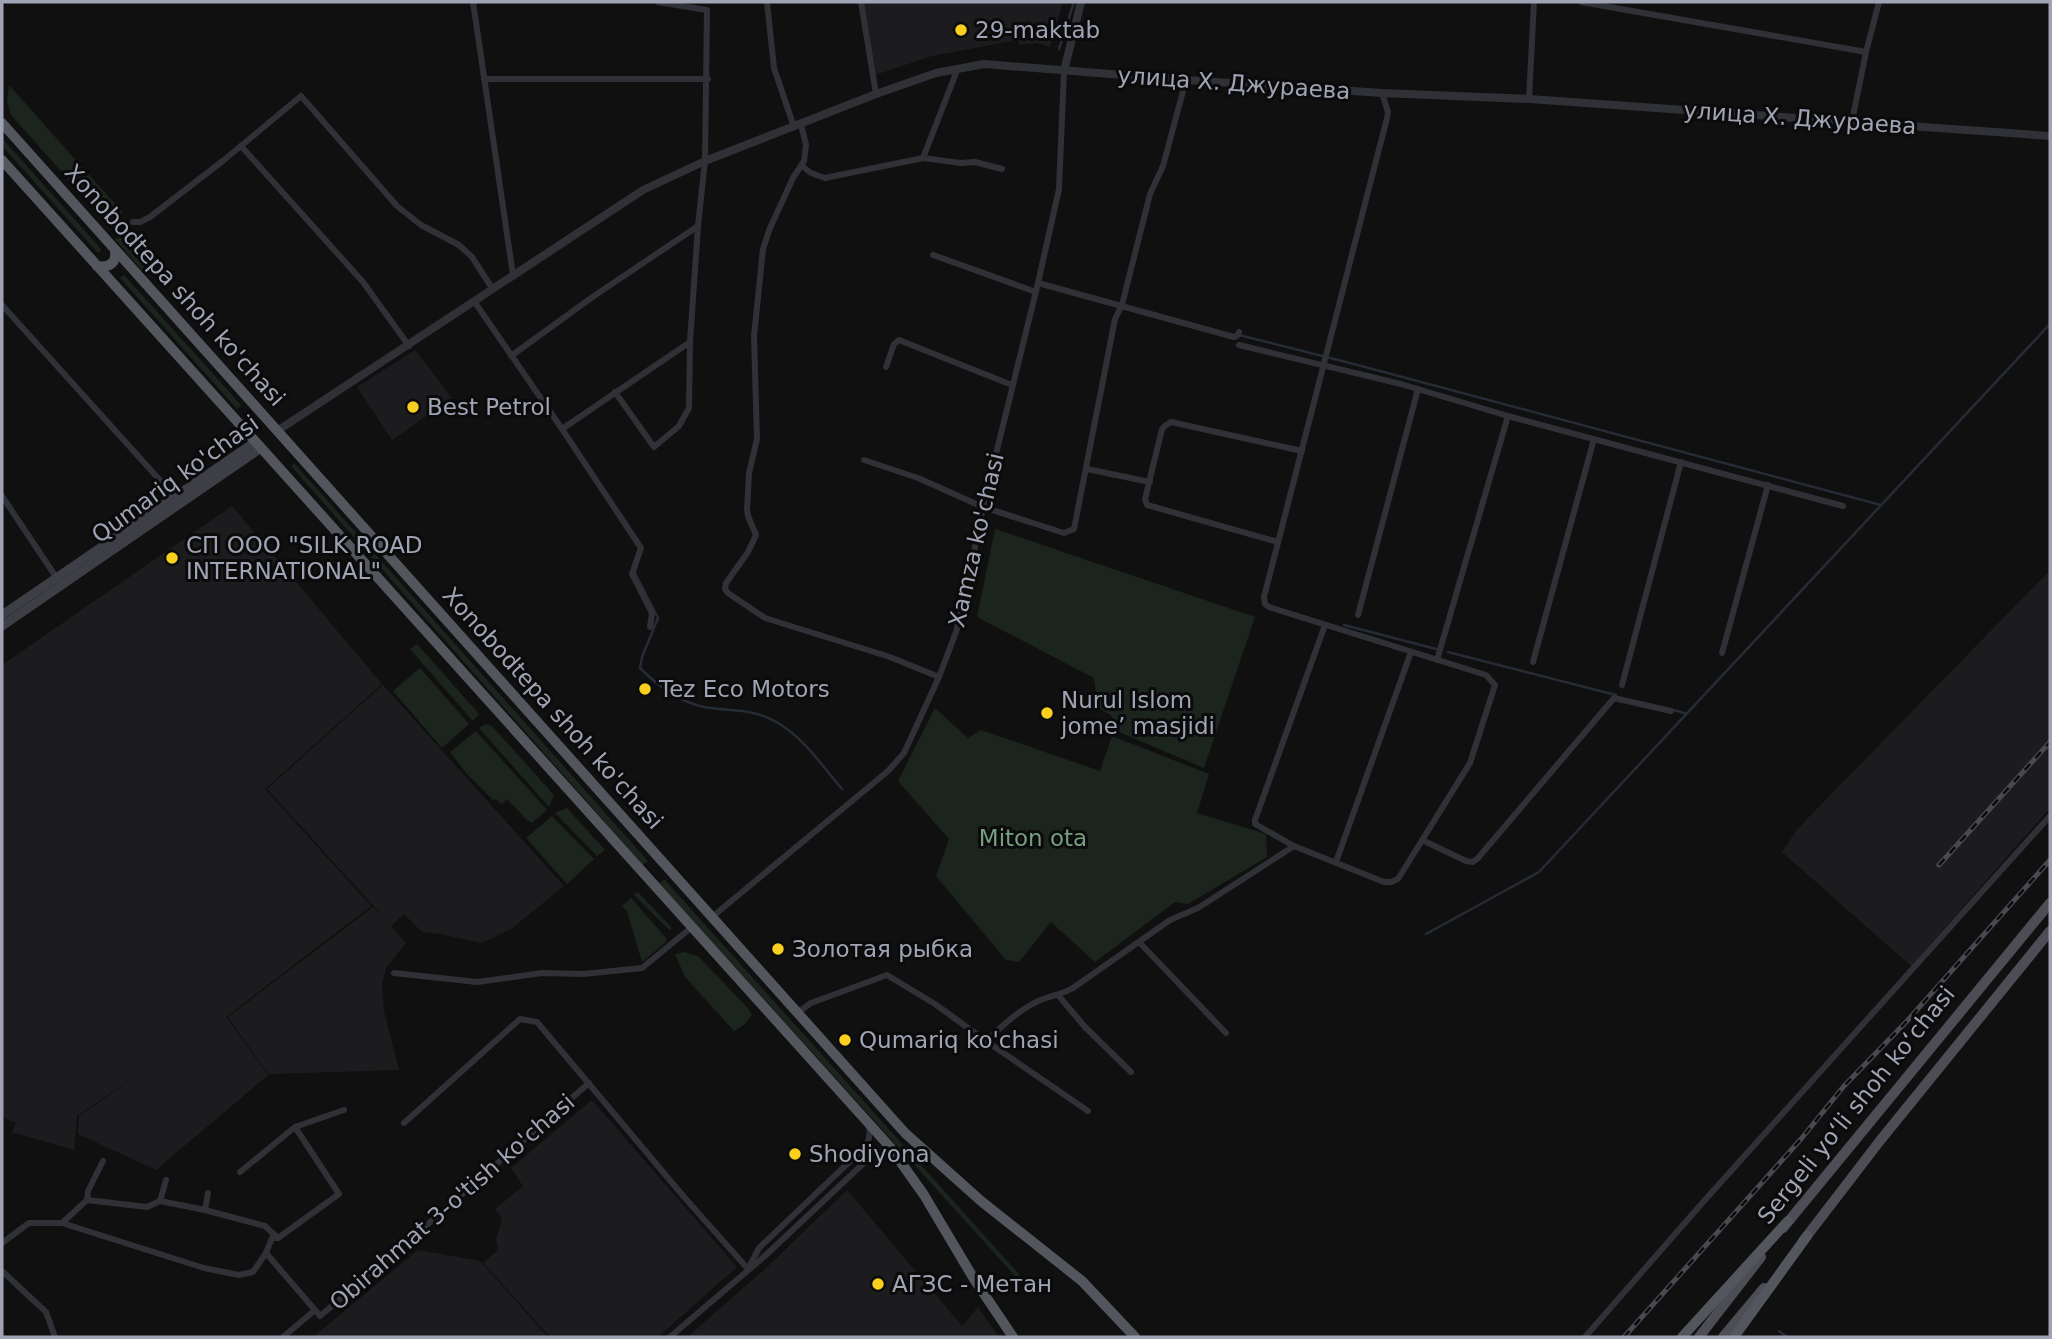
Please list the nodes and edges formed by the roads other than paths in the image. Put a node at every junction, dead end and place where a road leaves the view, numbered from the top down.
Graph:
1 (483, 2) edge
2 (658, 2) edge
3 (767, 2) edge
4 (861, 2) edge
5 (1081, 2) edge
6 (1534, 2) edge
7 (1581, 2) edge
8 (1879, 2) edge
9 (473, 3) edge
10 (1866, 52) junction
11 (958, 68) junction
12 (1064, 71) junction
13 (484, 79) junction
14 (708, 79) junction
15 (1186, 80) junction
16 (1382, 93) junction
17 (876, 94) junction
18 (1529, 99) junction
19 (1852, 121) junction
20 (2, 123) edge
21 (797, 125) junction
22 (2050, 136) edge
23 (241, 146) junction
24 (923, 158) junction
25 (2, 160) edge
26 (705, 161) junction
27 (802, 166) junction
28 (1002, 169) dead end
29 (133, 222) dead end
30 (698, 226) junction
31 (115, 251) junction
32 (933, 255) dead end
33 (97, 267) junction
34 (513, 275) junction
35 (1038, 283) junction
36 (492, 288) junction
37 (1036, 292) junction
38 (474, 301) junction
39 (2, 304) edge
40 (1122, 305) junction
41 (1239, 332) dead end
42 (690, 342) junction
43 (1239, 345) dead end
44 (409, 346) junction
45 (511, 356) junction
46 (1324, 367) junction
47 (886, 368) dead end
48 (1012, 385) junction
49 (1419, 389) junction
50 (615, 392) junction
51 (1508, 416) junction
52 (562, 429) junction
53 (277, 431) junction
54 (1594, 439) junction
55 (258, 445) junction
56 (1302, 451) junction
57 (864, 460) dead end
58 (1681, 462) junction
59 (1087, 469) junction
60 (1150, 482) junction
61 (1768, 485) junction
62 (2, 496) edge
63 (176, 501) junction
64 (1843, 506) dead end
65 (983, 507) junction
66 (1279, 542) junction
67 (59, 581) junction
68 (2, 615) edge
69 (1358, 615) dead end
70 (1325, 625) junction
71 (2, 626) edge
72 (650, 627) dead end
73 (1411, 652) junction
74 (1722, 653) dead end
75 (1437, 660) junction
76 (1533, 662) dead end
77 (939, 677) junction
78 (1622, 685) dead end
79 (1671, 711) dead end
80 (2050, 816) edge
81 (1422, 840) junction
82 (1294, 846) junction
83 (1336, 862) junction
84 (669, 869) junction
85 (652, 883) junction
86 (2050, 903) edge
87 (712, 917) junction
88 (692, 927) junction
89 (2050, 931) edge
90 (1139, 942) junction
91 (394, 973) dead end
92 (1058, 995) junction
93 (797, 1013) junction
94 (1226, 1033) dead end
95 (986, 1041) junction
96 (1131, 1072) dead end
97 (589, 1083) junction
98 (344, 1110) dead end
99 (1088, 1111) dead end
100 (866, 1120) junction
101 (404, 1124) dead end
102 (295, 1127) junction
103 (890, 1147) junction
104 (103, 1161) dead end
105 (240, 1172) dead end
106 (166, 1180) dead end
107 (208, 1194) dead end
108 (87, 1200) junction
109 (160, 1201) junction
110 (205, 1210) junction
111 (1788, 1221) junction
112 (62, 1223) junction
113 (1807, 1236) junction
114 (278, 1238) junction
115 (2, 1243) edge
116 (266, 1253) junction
117 (748, 1269) junction
118 (2, 1271) edge
119 (315, 1310) junction
120 (55, 1337) edge
121 (283, 1337) edge
122 (670, 1337) edge
123 (1013, 1337) edge
124 (1135, 1337) edge
125 (1585, 1337) edge
126 (1682, 1337) edge
127 (1699, 1337) edge
128 (1723, 1337) edge
129 (1734, 1337) edge

1 - 9 street
2 - 14 street
3 - 21 street
4 - 17 street
5 - 12 street
6 - 18 street
7 - 10 street
8 - 10 street
9 - 13 street
10 - 19 street
11 - 12 street, улица Х. Джураева
11 - 17 street, улица Х. Джураева
11 - 24 street
12 - 15 street, улица Х. Джураева
12 - 35 street, Xamza ko'chasi
13 - 14 street
13 - 34 street
14 - 26 street
15 - 16 street, улица Х. Джураева
15 - 40 street
16 - 18 street, улица Х. Джураева
16 - 46 street
17 - 21 street, улица Х. Джураева
18 - 19 street, улица Х. Джураева
19 - 22 street, улица Х. Джураева
20 - 31 highway, Xonobodtepa shoh ko'chasi
21 - 26 street, улица Х. Джураева
21 - 27 street
23 - 29 street
23 - 36 street
23 - 44 street
24 - 27 street
24 - 28 street
25 - 33 highway, Xonobodtepa shoh ko'chasi
26 - 30 street
26 - 34 street, улица Х. Джураева
27 - 77 street
30 - 42 street
30 - 45 street
31 - 33 highway
31 - 53 highway, Xonobodtepa shoh ko'chasi
32 - 37 street
33 - 55 highway, Xonobodtepa shoh ko'chasi
34 - 36 street, улица Х. Джураева
35 - 37 street, Xamza ko'chasi
35 - 40 street
36 - 38 street, улица Х. Джураева
37 - 48 street, Xamza ko'chasi
38 - 44 street, улица Х. Джураева
38 - 45 street
39 - 63 street
40 - 41 street
40 - 59 street
42 - 50 street
42 - 50 street
43 - 46 street
44 - 53 street, улица Х. Джураева
45 - 52 street
46 - 49 street
46 - 56 street
47 - 48 street
48 - 65 street, Xamza ko'chasi
49 - 51 street
49 - 69 street
50 - 52 street
51 - 54 street
51 - 75 street
52 - 72 street
53 - 55 highway, Qumariq ko'chasi
53 - 84 highway, Xonobodtepa shoh ko'chasi
54 - 58 street
54 - 76 street
55 - 63 main road, Qumariq ko'chasi
55 - 85 highway, Xonobodtepa shoh ko'chasi
56 - 60 street
56 - 66 street
57 - 65 street
58 - 61 street
58 - 78 street
59 - 60 street
59 - 65 street
60 - 66 street
61 - 64 street
61 - 74 street
62 - 67 street
63 - 67 main road, Qumariq ko'chasi
65 - 77 street, Xamza ko'chasi
66 - 70 street
67 - 68 main road, Qumariq ko'chasi
67 - 71 main road, Qumariq ko'chasi
70 - 73 street
70 - 82 street
73 - 75 street
73 - 83 street
75 - 81 street
77 - 87 street, Xamza ko'chasi
79 - 81 street
80 - 125 street
81 - 83 street
82 - 83 street
82 - 90 street
84 - 85 highway
84 - 87 highway, Xonobodtepa shoh ko'chasi
85 - 88 highway, Xonobodtepa shoh ko'chasi
86 - 111 main road, Sergeli yo‘li shoh ko‘chasi
87 - 93 highway, Xonobodtepa shoh ko'chasi
88 - 91 street
88 - 100 highway, Xonobodtepa shoh ko'chasi
89 - 113 main road, Sergeli yo‘li shoh ko‘chasi
90 - 92 street
90 - 94 street
92 - 95 street
92 - 96 street
93 - 95 street
93 - 124 highway, Xonobodtepa shoh ko'chasi
95 - 99 street
97 - 101 street, Obirahmat 3-o'tish ko'chasi
97 - 117 street, Obirahmat 3-o'tish ko'chasi
97 - 119 street, Obirahmat 3-o'tish ko'chasi
98 - 102 street
100 - 103 highway, Xonobodtepa shoh ko'chasi
100 - 117 street
102 - 105 street
102 - 114 street
103 - 117 street
103 - 123 highway, Xonobodtepa shoh ko'chasi
104 - 108 street
106 - 109 street
107 - 110 street
108 - 109 street
108 - 112 street
109 - 110 street
110 - 114 street
111 - 126 highway
111 - 127 main road, Sergeli yo‘li shoh ko‘chasi
112 - 115 street
112 - 116 street
113 - 128 main road, Sergeli yo‘li shoh ko‘chasi
113 - 129 highway
114 - 116 street
116 - 119 street, Obirahmat 3-o'tish ko'chasi
117 - 122 street
118 - 120 street
119 - 121 street, Obirahmat 3-o'tish ko'chasi

